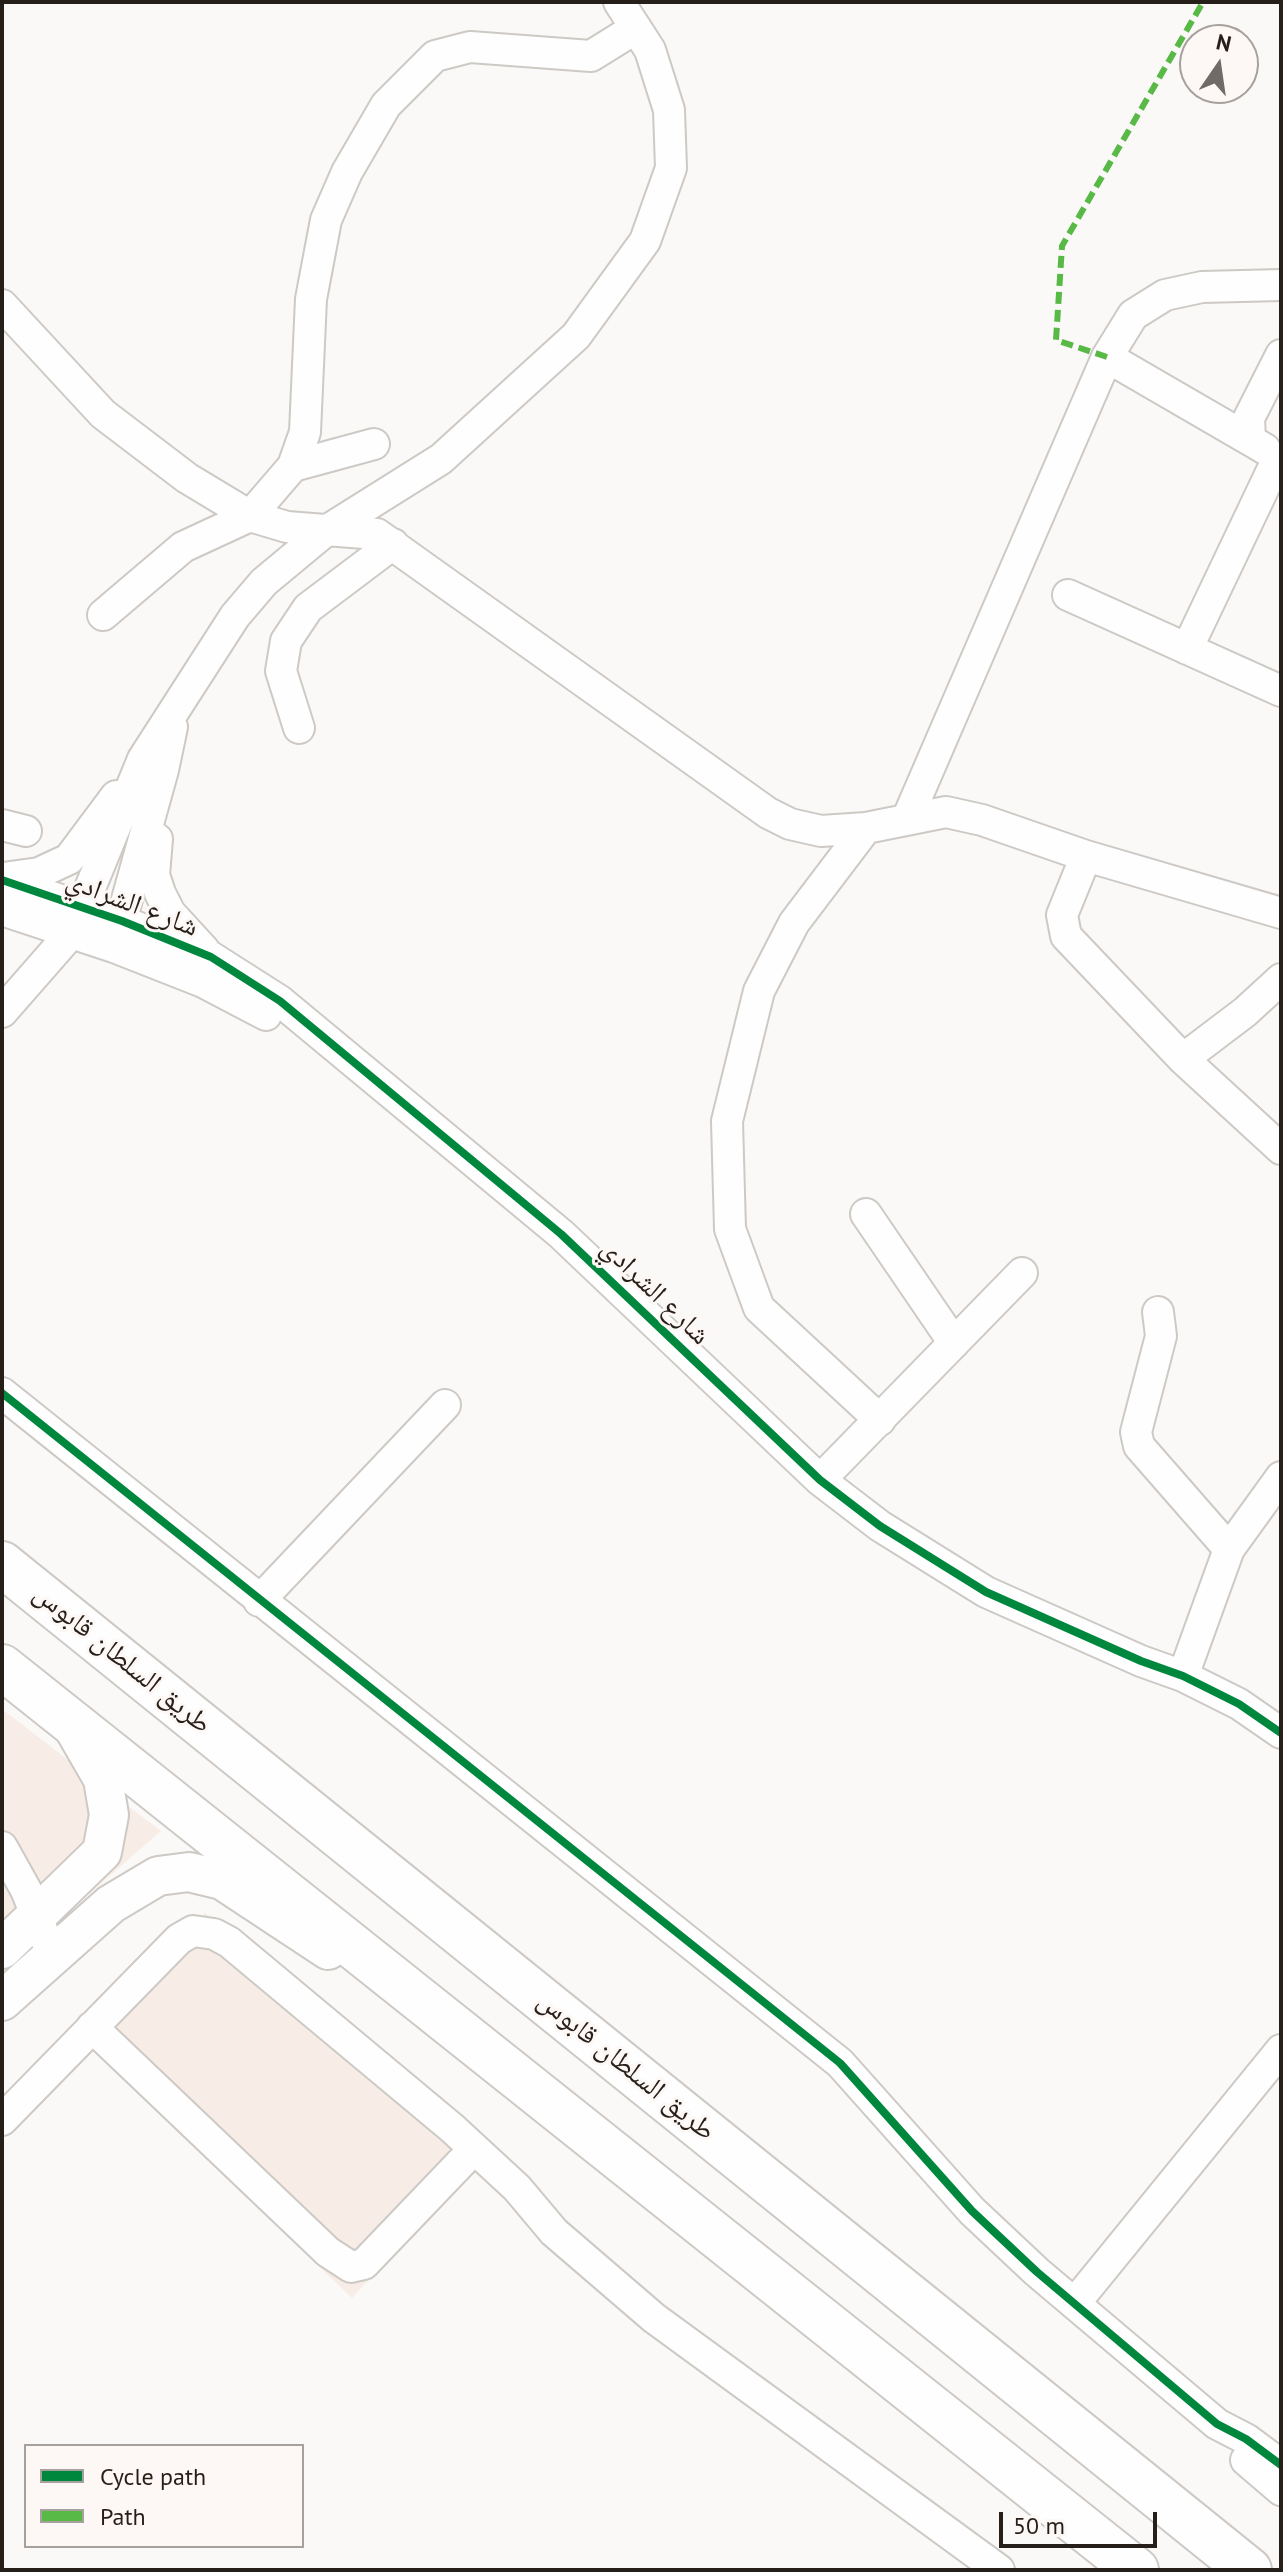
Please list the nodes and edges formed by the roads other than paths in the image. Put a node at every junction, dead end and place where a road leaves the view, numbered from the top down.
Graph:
1 (619, 2) edge
2 (636, 28) junction
3 (1281, 285) edge
4 (2, 305) edge
5 (1281, 355) edge
6 (1107, 357) junction
7 (1250, 440) junction
8 (374, 444) dead end
9 (1280, 459) edge
10 (293, 466) junction
11 (250, 516) junction
12 (323, 533) junction
13 (393, 544) junction
14 (1068, 595) dead end
15 (103, 615) dead end
16 (1187, 649) junction
17 (1281, 691) edge
18 (299, 728) dead end
19 (153, 764) junction
20 (908, 817) junction
21 (866, 828) junction
22 (1086, 856) junction
23 (2, 879) edge
24 (2, 910) edge
25 (1281, 913) edge
26 (76, 920) junction
27 (118, 934) junction
28 (211, 957) junction
29 (1281, 979) edge
30 (2, 1012) edge
31 (1183, 1059) junction
32 (1281, 1149) edge
33 (866, 1214) dead end
34 (1022, 1273) dead end
35 (1158, 1312) dead end
36 (954, 1343) junction
37 (2, 1393) edge
38 (738, 1401) junction
39 (445, 1405) dead end
40 (880, 1420) junction
41 (1281, 1477) edge
42 (820, 1480) junction
43 (1229, 1549) junction
44 (2, 1550) edge
45 (2, 1564) edge
46 (259, 1601) junction
47 (108, 1647) junction
48 (2, 1667) edge
49 (1183, 1676) junction
50 (70, 1721) junction
51 (1281, 1733) edge
52 (5, 1862) edge
53 (37, 1918) junction
54 (2, 1949) edge
55 (53, 1957) junction
56 (2, 2001) edge
57 (92, 2027) junction
58 (1281, 2050) edge
59 (549, 2102) junction
60 (2, 2120) edge
61 (474, 2149) junction
62 (1075, 2303) junction
63 (1217, 2424) junction
64 (1281, 2465) edge
65 (1281, 2490) edge
66 (1235, 2559) edge
67 (999, 2570) edge
68 (1136, 2570) edge

1 - 2 street
2 - 10 street
2 - 12 street
3 - 6 street
4 - 11 street
5 - 7 street
6 - 7 street
6 - 20 street
7 - 9 street
8 - 10 street
9 - 16 street
10 - 11 street
11 - 12 street
11 - 15 street
12 - 13 street
12 - 19 street
13 - 18 street
13 - 21 street
14 - 16 street
16 - 17 street
19 - 23 street
19 - 26 street
19 - 27 street
19 - 28 street
20 - 21 street
20 - 22 street
21 - 40 street
22 - 25 street
22 - 31 street
23 - 26 street, شارع الشرادي
24 - 26 street, شارع الشرادي
26 - 27 street, شارع الشرادي
26 - 30 street
27 - 28 street, شارع الشرادي
27 - 38 street, شارع الشرادي
28 - 38 street, شارع الشرادي
29 - 31 street
31 - 32 street
33 - 36 street
34 - 36 street
35 - 43 street
36 - 40 street
37 - 46 street
38 - 42 street, شارع الشرادي
39 - 46 street
40 - 42 street
41 - 43 street
42 - 49 street, شارع الشرادي
43 - 49 street
44 - 47 highway
45 - 47 highway, طريق السلطان قابوس
46 - 62 street
47 - 66 highway, طريق السلطان قابوس
48 - 50 highway
49 - 51 street, شارع الشرادي
50 - 53 main road
50 - 59 highway
52 - 53 street
53 - 54 main road
53 - 55 street
55 - 56 main road
55 - 59 main road
57 - 60 street
57 - 61 street
57 - 61 street
58 - 62 street
59 - 68 highway
61 - 67 street
62 - 63 street
63 - 64 street
63 - 65 street

